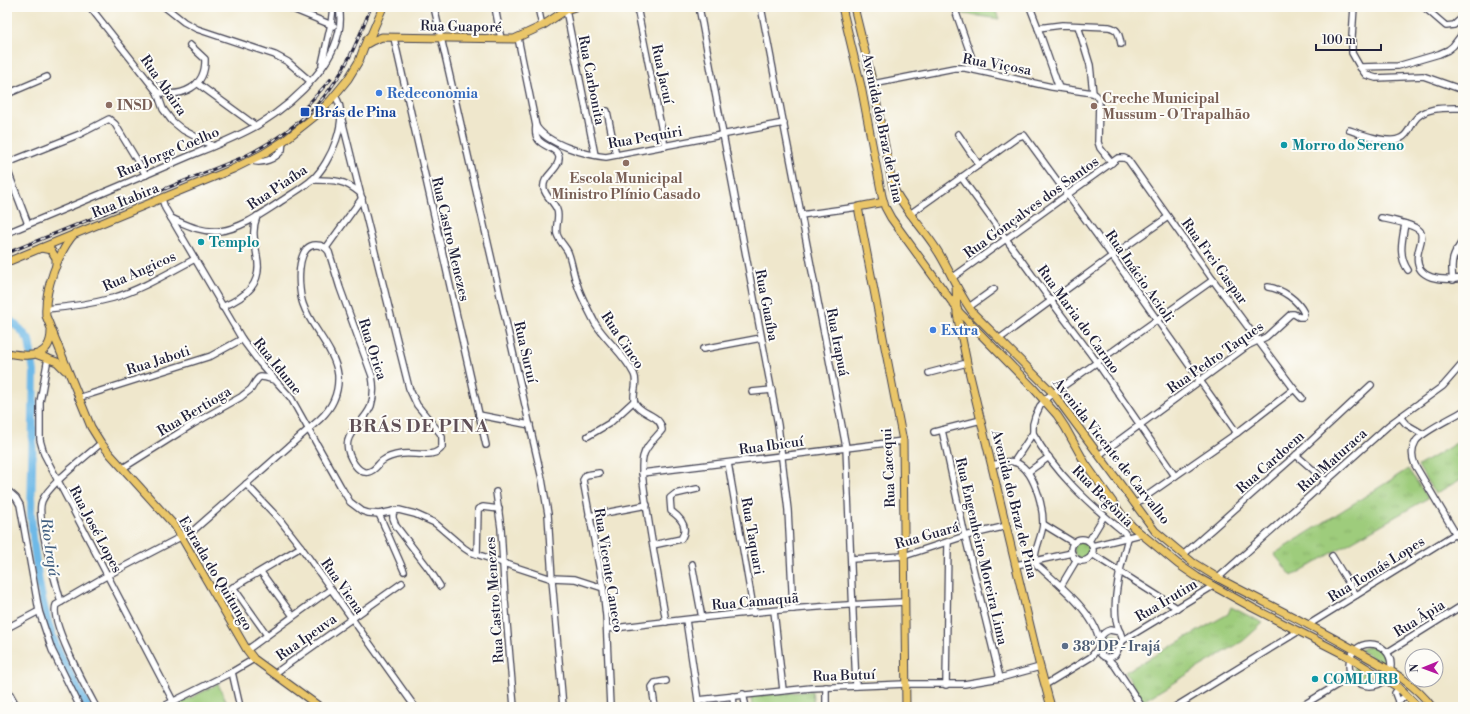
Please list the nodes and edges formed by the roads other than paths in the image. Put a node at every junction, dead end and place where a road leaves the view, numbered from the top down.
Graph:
1 (90, 7) edge
2 (165, 7) edge
3 (288, 7) edge
4 (333, 7) edge
5 (339, 7) edge
6 (383, 7) edge
7 (434, 7) edge
8 (495, 7) edge
9 (538, 7) edge
10 (575, 7) edge
11 (636, 7) edge
12 (699, 7) edge
13 (761, 7) edge
14 (842, 7) edge
15 (857, 7) edge
16 (954, 7) edge
17 (1030, 7) edge
18 (1354, 7) edge
19 (1424, 7) edge
20 (1459, 7) edge
21 (566, 10) junction
22 (1463, 11) edge
23 (1463, 18) edge
24 (331, 24) junction
25 (542, 26) junction
26 (1078, 26) junction
27 (340, 28) junction
28 (374, 28) junction
29 (1038, 28) junction
30 (1463, 34) edge
31 (382, 37) junction
32 (394, 38) junction
33 (440, 38) junction
34 (518, 38) junction
35 (501, 40) junction
36 (1121, 44) dead end
37 (190, 45) dead end
38 (365, 45) junction
39 (321, 67) junction
40 (1360, 67) junction
41 (976, 70) junction
42 (47, 77) dead end
43 (310, 81) junction
44 (197, 83) junction
45 (873, 84) junction
46 (1059, 88) junction
47 (1463, 90) edge
48 (157, 92) junction
49 (1093, 93) junction
50 (7, 94) edge
51 (335, 96) junction
52 (1463, 108) edge
53 (607, 111) dead end
54 (341, 116) junction
55 (784, 123) junction
56 (256, 126) junction
57 (536, 126) junction
58 (1349, 130) dead end
59 (723, 134) junction
60 (958, 134) dead end
61 (212, 146) junction
62 (665, 146) junction
63 (595, 155) junction
64 (616, 155) junction
65 (1124, 158) joint
66 (7, 163) edge
67 (1112, 163) junction
68 (979, 165) junction
69 (7, 169) edge
70 (146, 175) junction
71 (961, 178) junction
72 (312, 180) junction
73 (1067, 195) junction
74 (361, 196) junction
75 (162, 199) junction
76 (884, 202) junction
77 (858, 208) junction
78 (910, 214) junction
79 (801, 215) junction
80 (257, 216) junction
81 (1168, 217) junction
82 (171, 218) junction
83 (1381, 218) dead end
84 (28, 224) junction
85 (1405, 224) junction
86 (7, 233) edge
87 (75, 233) junction
88 (1006, 240) junction
89 (1463, 240) edge
90 (41, 248) junction
91 (326, 248) junction
92 (1456, 250) junction
93 (1112, 256) junction
94 (195, 259) junction
95 (7, 262) edge
96 (1463, 262) edge
97 (56, 266) junction
98 (1408, 270) dead end
99 (952, 278) junction
100 (1463, 278) edge
101 (1213, 280) junction
102 (1453, 280) junction
103 (956, 285) junction
104 (1268, 287) dead end
105 (994, 289) dead end
106 (1051, 301) junction
107 (222, 306) junction
108 (969, 306) junction
109 (956, 307) junction
110 (46, 309) junction
111 (1156, 319) junction
112 (50, 329) junction
113 (761, 338) junction
114 (242, 339) junction
115 (999, 339) junction
116 (1258, 340) junction
117 (702, 349) dead end
118 (7, 353) edge
119 (34, 355) junction
120 (48, 358) junction
121 (1096, 361) junction
122 (1463, 363) edge
123 (967, 364) junction
124 (929, 373) dead end
125 (70, 376) junction
126 (275, 380) junction
127 (1201, 381) junction
128 (1371, 385) dead end
129 (1294, 389) junction
130 (772, 390) junction
131 (752, 392) dead end
132 (1053, 393) junction
133 (78, 398) junction
134 (1302, 398) dead end
135 (1045, 400) junction
136 (634, 401) junction
137 (1463, 411) edge
138 (479, 416) junction
139 (1400, 417) junction
140 (981, 420) junction
141 (530, 425) junction
142 (1141, 425) junction
143 (309, 429) junction
144 (942, 430) junction
145 (934, 432) dead end
146 (1033, 433) junction
147 (1237, 433) junction
148 (1423, 434) junction
149 (588, 436) dead end
150 (903, 441) junction
151 (101, 443) junction
152 (486, 445) dead end
153 (846, 447) junction
154 (1099, 455) junction
155 (1296, 455) junction
156 (782, 456) junction
157 (1049, 457) junction
158 (1014, 462) junction
159 (728, 463) junction
160 (992, 465) junction
161 (123, 468) junction
162 (1028, 472) junction
163 (599, 473) dead end
164 (642, 473) junction
165 (1175, 476) junction
166 (1326, 481) junction
167 (58, 482) junction
168 (246, 484) junction
169 (697, 489) dead end
170 (7, 490) edge
171 (496, 492) dead end
172 (1134, 504) junction
173 (647, 505) junction
174 (499, 509) junction
175 (392, 511) junction
176 (379, 514) junction
177 (589, 516) junction
178 (1104, 516) junction
179 (1043, 524) junction
180 (1007, 526) junction
181 (1463, 529) edge
182 (1141, 534) junction
183 (1456, 534) junction
184 (965, 536) junction
185 (183, 537) junction
186 (1128, 538) junction
187 (948, 542) junction
188 (1074, 543) junction
189 (653, 544) junction
190 (1090, 544) junction
191 (1463, 546) edge
192 (301, 547) junction
193 (1072, 553) junction
194 (477, 554) junction
195 (1092, 554) junction
196 (1183, 554) junction
197 (904, 556) junction
198 (1332, 556) dead end
199 (851, 559) junction
200 (1077, 559) junction
201 (1035, 561) junction
202 (503, 563) junction
203 (692, 564) dead end
204 (1016, 565) junction
205 (404, 571) dead end
206 (1119, 571) junction
207 (261, 572) junction
208 (108, 576) junction
209 (1218, 578) junction
210 (552, 579) junction
211 (402, 583) dead end
212 (440, 586) dead end
213 (1061, 586) junction
214 (1213, 586) junction
215 (233, 587) junction
216 (603, 588) junction
217 (331, 589) junction
218 (1356, 595) junction
219 (217, 597) junction
220 (61, 602) junction
221 (904, 602) junction
222 (853, 604) junction
223 (1463, 605) edge
224 (1177, 608) junction
225 (793, 609) junction
226 (39, 611) junction
227 (774, 611) junction
228 (754, 613) junction
229 (294, 616) junction
230 (702, 618) junction
231 (1117, 618) junction
232 (352, 619) junction
233 (686, 620) junction
234 (666, 622) junction
235 (1308, 625) junction
236 (1095, 627) junction
237 (7, 628) edge
238 (608, 629) junction
239 (1108, 631) junction
240 (1299, 631) junction
241 (1121, 633) junction
242 (267, 635) junction
243 (1131, 635) junction
244 (1099, 640) junction
245 (1122, 642) junction
246 (1099, 647) junction
247 (247, 650) junction
248 (1355, 650) junction
249 (1117, 652) junction
250 (1388, 652) junction
251 (1091, 657) junction
252 (1105, 657) junction
253 (1350, 658) junction
254 (254, 659) junction
255 (1040, 667) junction
256 (1117, 670) junction
257 (1391, 670) junction
258 (232, 672) junction
259 (274, 674) junction
260 (1352, 676) junction
261 (1000, 678) junction
262 (1386, 679) junction
263 (666, 681) dead end
264 (905, 684) junction
265 (946, 685) junction
266 (1045, 685) junction
267 (856, 686) junction
268 (826, 687) junction
269 (7, 688) edge
270 (1399, 688) junction
271 (784, 690) junction
272 (743, 694) junction
273 (733, 696) junction
274 (1403, 698) dead end
275 (698, 700) junction
276 (173, 701) junction
277 (17, 707) edge
278 (80, 707) edge
279 (96, 707) edge
280 (163, 707) edge
281 (240, 707) edge
282 (320, 707) edge
283 (415, 707) edge
284 (514, 707) edge
285 (563, 707) edge
286 (610, 707) edge
287 (655, 707) edge
288 (698, 707) edge
289 (734, 707) edge
290 (746, 707) edge
291 (826, 707) edge
292 (906, 707) edge
293 (1052, 707) edge
294 (1142, 707) edge
295 (1175, 707) edge
296 (1300, 707) edge
297 (1418, 707) edge
298 (1432, 707) edge

1 - 48 street, Rua Abaira
2 - 43 street
3 - 24 street
4 - 24 street
5 - 27 street, Rua Jorge Coelho
6 - 28 main road, Rua Itabira
7 - 33 street, Rua Suruí
8 - 35 street
9 - 25 street
10 - 21 main road, Rua Guaporé
11 - 62 street, Rua Jacuí
12 - 59 street, Rua Guaíba
13 - 55 street, Rua Irapuá
14 - 76 main road, Avenida do Braz de Pina
15 - 45 main road, Avenida do Braz de Pina
16 - 41 street
17 - 29 street
18 - 40 street
19 - 23 street
20 - 22 street
21 - 25 main road, Rua Guaporé
21 - 63 street, Rua Carbonita
24 - 27 street
24 - 39 street
25 - 34 main road, Rua Guaporé
26 - 29 street
26 - 36 street
26 - 49 street
27 - 39 street, Rua Jorge Coelho
28 - 31 main road
28 - 38 main road, Rua Itabira
29 - 46 street
30 - 40 street
31 - 32 main road, Rua Guaporé
31 - 38 main road, Rua Guaporé
32 - 33 main road, Rua Guaporé
32 - 138 street, Rua Castro Menezes
33 - 35 main road, Rua Guaporé
33 - 141 street, Rua Suruí
34 - 35 main road, Rua Guaporé
34 - 57 street
37 - 44 street
38 - 51 main road, Rua Itabira
39 - 43 street, Rua Jorge Coelho
40 - 47 street
41 - 45 street, Rua Viçosa
41 - 46 street, Rua Viçosa
42 - 50 street
43 - 56 street, Rua Jorge Coelho
44 - 48 street
44 - 56 street
45 - 78 main road, Avenida do Braz de Pina
46 - 49 street, Rua Viçosa
48 - 61 street, Rua Abaira
49 - 67 street
51 - 54 street, Rua Piaíba
51 - 75 main road, Rua Itabira
52 - 58 street
53 - 64 street
54 - 72 street, Rua Piaíba
54 - 74 street, Rua Orica
55 - 59 street, Rua Pequiri
55 - 79 street, Rua Irapuá
56 - 61 street, Rua Jorge Coelho
57 - 63 street, Rua Pequiri
57 - 136 street, Rua Cinco
59 - 62 street, Rua Pequiri
59 - 113 street, Rua Guaíba
60 - 68 street
61 - 70 street, Rua Jorge Coelho
62 - 64 street, Rua Pequiri
63 - 64 street, Rua Pequiri
65 - 67 street, Rua Gonçalves dos Santos
65 - 81 street, Rua Frei Gaspar
66 - 70 street
67 - 73 street, Rua Gonçalves dos Santos
68 - 71 street
68 - 73 street, Rua Inácio Acioli
69 - 84 street
70 - 84 street, Rua Jorge Coelho
71 - 78 street
71 - 88 street, Rua Maria do Carmo
72 - 74 street
72 - 80 street, Rua Piaíba
73 - 88 street, Rua Gonçalves dos Santos
73 - 93 street, Rua Inácio Acioli
74 - 91 street
74 - 91 street, Rua Orica
75 - 82 street, Rua Idume
75 - 87 main road, Rua Itabira
76 - 77 main road
76 - 109 main road, Avenida do Braz de Pina
77 - 79 street
77 - 150 main road, Rua Cacequi
78 - 99 main road, Avenida do Braz de Pina
79 - 153 street, Rua Irapuá
80 - 82 street, Rua Piaíba
80 - 107 street
81 - 93 street
81 - 101 street, Rua Frei Gaspar
82 - 94 street, Rua Idume
83 - 85 street
84 - 86 street, Rua Jorge Coelho
85 - 98 street
85 - 102 street
87 - 90 main road, Rua Itabira
87 - 97 main road, Estrada do Quitungo
88 - 99 street, Rua Gonçalves dos Santos
88 - 106 street, Rua Maria do Carmo
89 - 92 street
90 - 95 main road, Rua Itabira
90 - 97 main road
91 - 143 street
92 - 96 street
92 - 102 street
93 - 106 street
93 - 111 street, Rua Inácio Acioli
94 - 107 street, Rua Idume
94 - 110 street, Rua Angicos
97 - 110 main road, Estrada do Quitungo
99 - 103 main road, Avenida do Braz de Pina
100 - 102 street
101 - 111 street
101 - 116 street, Rua Frei Gaspar
103 - 108 main road, Avenida Vicente de Carvalho
103 - 109 main road, Avenida do Braz de Pina
104 - 116 street, Rua Pedro Taques
105 - 108 street
106 - 115 street
106 - 121 street, Rua Maria do Carmo
107 - 114 street, Rua Idume
108 - 115 main road, Avenida Vicente de Carvalho
109 - 123 main road, Avenida do Braz de Pina
109 - 135 main road, Avenida Vicente de Carvalho
110 - 112 main road, Estrada do Quitungo
111 - 121 street
111 - 127 street, Rua Inácio Acioli
112 - 119 main road
112 - 125 main road, Estrada do Quitungo
113 - 117 street
113 - 130 street, Rua Guaíba
114 - 126 street, Rua Idume
114 - 133 street, Rua Jaboti
115 - 132 main road, Avenida Vicente de Carvalho
116 - 127 street, Rua Pedro Taques
116 - 129 street, Rua Frei Gaspar
118 - 119 main road, Estrada do Quitungo
119 - 120 main road, Estrada do Quitungo
120 - 125 main road, Estrada do Quitungo
120 - 167 street, Rua José Lopes
121 - 132 street
121 - 142 street, Rua Maria do Carmo
122 - 139 street, Rua Maturaca
123 - 124 street
123 - 140 main road, Avenida do Braz de Pina
125 - 133 main road, Estrada do Quitungo
126 - 143 street, Rua Idume
126 - 161 street, Rua Bertioga
127 - 142 street, Rua Pedro Taques
127 - 147 street, Rua Inácio Acioli
128 - 155 street, Rua Cardoem
129 - 134 street, Rua Frei Gaspar
129 - 147 street
130 - 131 street
130 - 156 street, Rua Guaíba
132 - 135 street
132 - 154 main road, Avenida Vicente de Carvalho
133 - 151 main road, Estrada do Quitungo
135 - 146 street
135 - 182 main road, Avenida Vicente de Carvalho
136 - 149 street
136 - 164 street
137 - 148 street
138 - 141 street
138 - 152 street, Rua Castro Menezes
139 - 148 street
139 - 166 street, Rua Maturaca
140 - 144 street
140 - 160 main road, Avenida do Braz de Pina
141 - 210 street, Rua Suruí
142 - 154 street, Rua Pedro Taques
142 - 165 street, Rua Maria do Carmo
143 - 168 street
143 - 176 street, Rua Idume
144 - 145 street
144 - 184 street, Rua Engenheiro Moreira Lima
146 - 157 street, Rua Begônia
146 - 158 street
147 - 165 street
148 - 183 street
150 - 153 street, Rua Ibicuí
150 - 197 main road, Rua Cacequi
151 - 161 main road, Estrada do Quitungo
151 - 167 street
153 - 156 street, Rua Ibicuí
153 - 199 street, Rua Irapuá
154 - 172 main road, Avenida Vicente de Carvalho
155 - 166 street
155 - 196 street, Rua Cardoem
156 - 159 street, Rua Ibicuí
156 - 225 street, Rua Guaíba
157 - 162 street
157 - 178 street, Rua Begônia
158 - 160 street
158 - 162 street
159 - 164 street, Rua Ibicuí
159 - 228 street, Rua Taquari
160 - 180 main road, Avenida do Braz de Pina
161 - 185 main road, Estrada do Quitungo
162 - 179 street
163 - 177 street, Rua Vicente Caneco
164 - 173 street
165 - 172 street
166 - 209 street, Rua Maturaca
167 - 208 street, Rua José Lopes
167 - 220 street
168 - 185 street
168 - 192 street, Rua Viena
169 - 189 street
170 - 226 street
171 - 174 street, Rua Castro Menezes
172 - 196 main road, Avenida Vicente de Carvalho
173 - 177 street
173 - 189 street
174 - 194 street
174 - 202 street, Rua Castro Menezes
175 - 176 street, Rua Idume
175 - 194 street, Rua Idume
175 - 212 street
176 - 205 street
177 - 216 street, Rua Vicente Caneco
178 - 186 street, Rua Begônia
178 - 190 street
179 - 188 street
179 - 201 street
180 - 184 street, Rua Guará
180 - 204 main road, Avenida do Braz de Pina
181 - 183 street, Rua Tomás Lopes
182 - 186 street
182 - 214 main road, Avenida Vicente de Carvalho
183 - 191 street
183 - 218 street, Rua Tomás Lopes
184 - 187 street, Rua Guará
184 - 261 street, Rua Engenheiro Moreira Lima
185 - 208 street
185 - 219 main road, Estrada do Quitungo
186 - 190 street
186 - 206 street
187 - 197 street, Rua Guará
187 - 265 street
188 - 190 street
188 - 193 street
189 - 234 street
190 - 195 street
192 - 207 street
192 - 217 street, Rua Viena
193 - 200 street
193 - 201 street
194 - 202 street
195 - 200 street
195 - 206 street
196 - 209 main road, Avenida Vicente de Carvalho
197 - 199 street, Rua Guará
197 - 221 main road, Rua Cacequi
198 - 218 street
199 - 222 street, Rua Irapuá
200 - 213 street
201 - 204 street
201 - 213 street
202 - 210 street
202 - 284 street, Rua Castro Menezes
203 - 230 street
204 - 255 main road, Avenida do Braz de Pina
206 - 224 street
206 - 231 street
207 - 215 street
207 - 229 street
208 - 220 street
208 - 276 street, Rua José Lopes
209 - 235 main road, Avenida Vicente de Carvalho
210 - 216 street
210 - 285 street, Rua Suruí
211 - 232 street, Rua Ipeuva
213 - 236 street
214 - 224 street, Rua Irutim
214 - 240 main road, Avenida Vicente de Carvalho
215 - 219 street
215 - 242 street
216 - 238 street, Rua Vicente Caneco
217 - 229 street
217 - 232 street, Rua Viena
218 - 235 street, Rua Tomás Lopes
219 - 247 main road, Estrada do Quitungo
220 - 279 street
221 - 222 street, Rua Camaquã
221 - 264 main road, Rua Cacequi
222 - 225 street, Rua Camaquã
222 - 267 street, Rua Irapuá
223 - 250 street, Rua Ápia
224 - 243 street, Rua Irutim
225 - 227 street, Rua Camaquã
226 - 237 street
226 - 278 street
227 - 228 street, Rua Camaquã
227 - 271 street
228 - 230 street, Rua Camaquã
229 - 242 street
230 - 233 street, Rua Camaquã
231 - 239 street
231 - 241 street
232 - 259 street, Rua Ipeuva
232 - 283 street, Rua Viena
233 - 234 street, Rua Camaquã
233 - 275 street
234 - 238 street, Rua Camaquã
235 - 248 main road, Avenida Vicente de Carvalho
236 - 239 street
236 - 244 street
238 - 286 street, Rua Vicente Caneco
239 - 241 street
239 - 244 street
240 - 253 main road, Avenida Vicente de Carvalho
240 - 295 street
241 - 243 street, Rua Irutim
241 - 245 street
242 - 247 street
243 - 245 street, Rua Irutim
244 - 246 street
245 - 249 street
246 - 251 street
246 - 252 street
247 - 254 main road, Estrada do Quitungo
248 - 250 street
248 - 253 street
248 - 257 main road, Avenida Vicente de Carvalho
249 - 252 street
249 - 256 street
250 - 257 street
251 - 252 street
251 - 266 street
252 - 256 street
253 - 260 street
253 - 262 main road, Avenida Vicente de Carvalho
254 - 258 street
254 - 259 main road, Estrada do Quitungo
255 - 261 street, Rua Butuí
255 - 266 main road, Avenida do Braz de Pina
256 - 294 street
257 - 262 street
257 - 298 main road, Avenida Vicente de Carvalho
258 - 276 street
258 - 281 street
259 - 282 main road, Estrada do Quitungo
260 - 262 street
260 - 296 street
261 - 265 street, Rua Butuí
262 - 270 main road, Avenida Vicente de Carvalho
263 - 287 street
264 - 265 street, Rua Butuí
264 - 267 street, Rua Butuí
264 - 292 main road, Rua Cacequi
266 - 293 main road, Avenida do Braz de Pina
267 - 268 street, Rua Butuí
268 - 271 street, Rua Butuí
268 - 291 street
269 - 277 street
270 - 274 street
270 - 297 main road, Avenida Vicente de Carvalho
271 - 272 street, Rua Butuí
272 - 273 street, Rua Butuí
272 - 290 street
273 - 275 street, Rua Butuí
273 - 289 street
275 - 288 street
276 - 280 street

